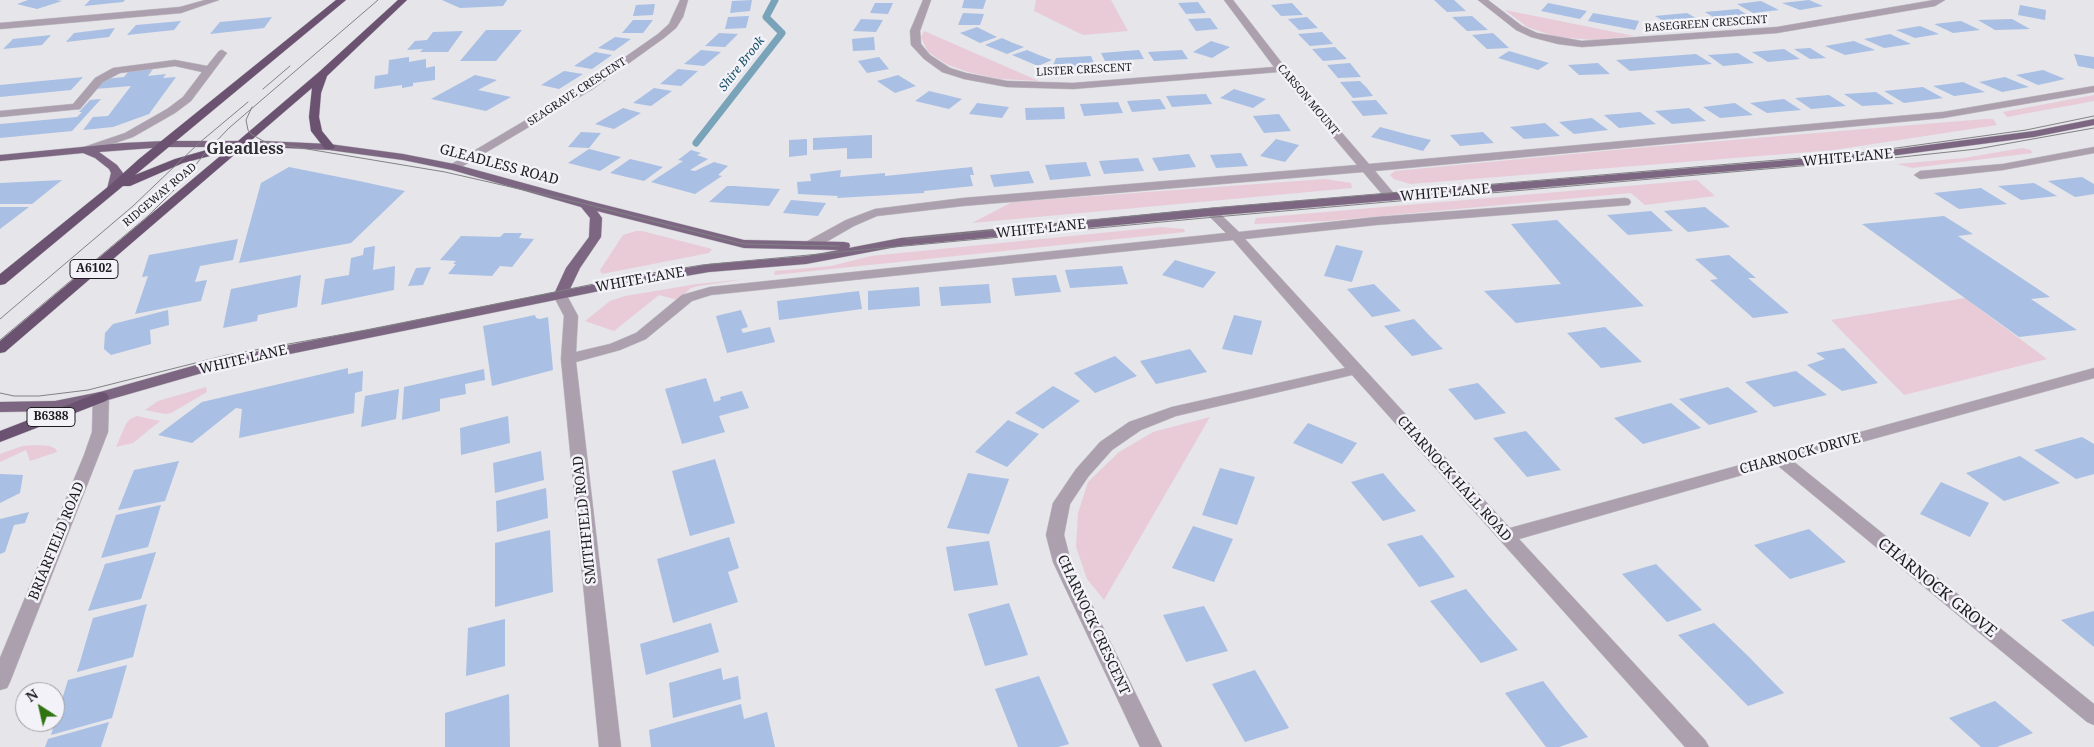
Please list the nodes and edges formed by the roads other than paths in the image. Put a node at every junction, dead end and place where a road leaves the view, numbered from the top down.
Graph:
1 (215, 0) edge
2 (342, 0) edge
3 (403, 0) edge
4 (684, 0) edge
5 (927, 0) edge
6 (1228, 0) edge
7 (1482, 0) edge
8 (1941, 0) edge
9 (0, 26) edge
10 (222, 53) dead end
11 (1281, 69) junction
12 (208, 70) junction
13 (323, 74) junction
14 (2094, 89) edge
15 (0, 114) edge
16 (2094, 122) edge
17 (165, 144) junction
18 (242, 144) junction
19 (329, 147) junction
20 (85, 150) junction
21 (2094, 150) edge
22 (0, 158) edge
23 (454, 167) junction
24 (1365, 168) junction
25 (1920, 175) dead end
26 (113, 189) junction
27 (1391, 197) junction
28 (1625, 202) dead end
29 (585, 204) junction
30 (1211, 212) junction
31 (1236, 236) junction
32 (901, 242) junction
33 (810, 246) junction
34 (0, 280) edge
35 (560, 295) junction
36 (0, 349) edge
37 (568, 359) junction
38 (1355, 370) junction
39 (2094, 374) edge
40 (101, 397) junction
41 (0, 407) edge
42 (0, 437) edge
43 (1780, 459) junction
44 (1506, 536) junction
45 (0, 682) edge
46 (2094, 716) edge
47 (610, 747) edge
48 (1151, 747) edge
49 (1698, 747) edge

1 - 9 street
2 - 17 highway
3 - 13 highway, RIDGEWAY ROAD / A6102
4 - 23 street, SEAGRAVE CRESCENT
5 - 11 street, LISTER CRESCENT
6 - 11 street, CARSON MOUNT
7 - 8 street, BASEGREEN CRESCENT
10 - 12 street
11 - 24 street, CARSON MOUNT
12 - 15 street
12 - 20 street
13 - 18 highway, RIDGEWAY ROAD / A6102
13 - 19 highway
14 - 24 street
16 - 27 main road, WHITE LANE
17 - 18 main road, GLEADLESS ROAD
17 - 20 main road, GLEADLESS ROAD
17 - 26 highway
18 - 19 main road, GLEADLESS ROAD
18 - 26 highway
18 - 36 highway, RIDGEWAY ROAD / A6102
19 - 23 main road, GLEADLESS ROAD
20 - 22 main road, GLEADLESS ROAD
20 - 26 main road
21 - 25 street
23 - 29 main road, GLEADLESS ROAD
24 - 27 street, CARSON MOUNT
24 - 33 street
26 - 34 highway
27 - 30 main road, WHITE LANE
28 - 31 street, WHITE LANE
29 - 33 main road, GLEADLESS ROAD
29 - 35 main road
30 - 31 street, CHARNOCK HALL ROAD
30 - 32 main road, WHITE LANE
31 - 37 street, WHITE LANE
31 - 38 street, CHARNOCK HALL ROAD
32 - 33 main road, GLEADLESS ROAD
32 - 35 main road, WHITE LANE / B6388
35 - 37 street, SMITHFIELD ROAD
35 - 40 main road, WHITE LANE / B6388
37 - 47 street, SMITHFIELD ROAD
38 - 44 street, CHARNOCK HALL ROAD
38 - 48 street, CHARNOCK CRESCENT
39 - 43 street, CHARNOCK DRIVE
40 - 41 main road, WHITE LANE / B6388
40 - 42 highway, B6388
40 - 45 street, BRIARFIELD ROAD
43 - 44 street, CHARNOCK DRIVE
43 - 46 street, CHARNOCK GROVE
44 - 49 street, CHARNOCK HALL ROAD

